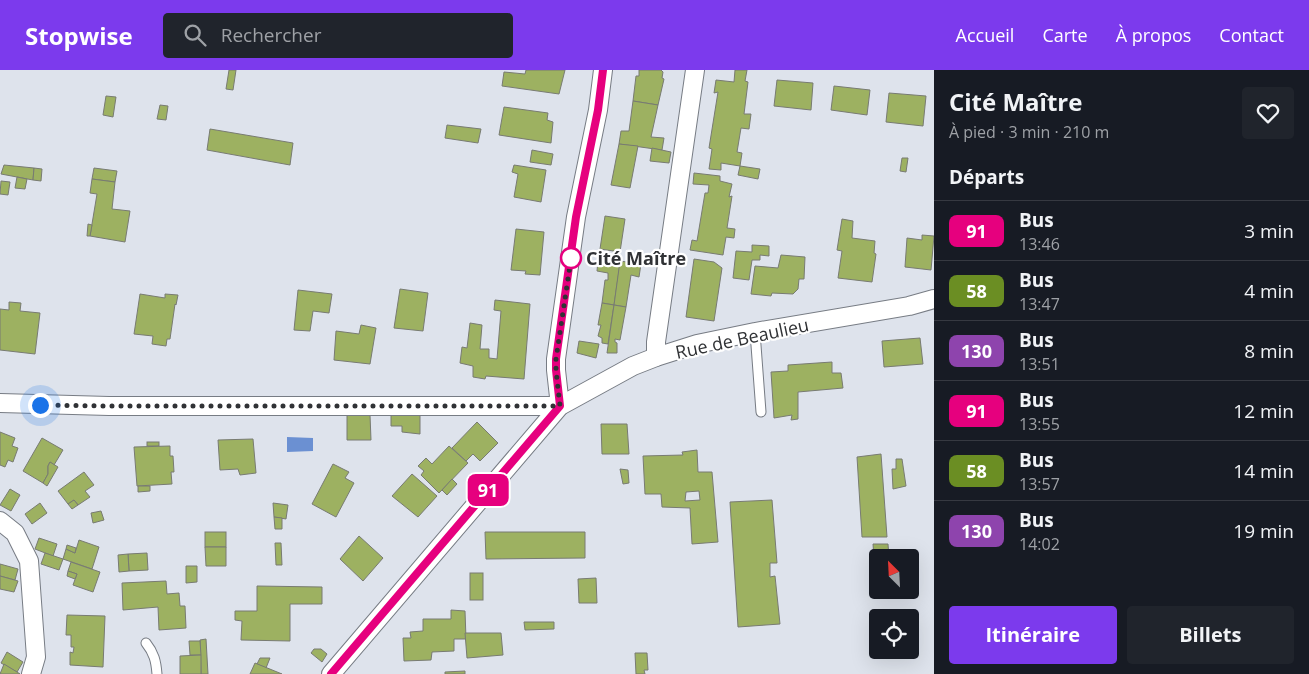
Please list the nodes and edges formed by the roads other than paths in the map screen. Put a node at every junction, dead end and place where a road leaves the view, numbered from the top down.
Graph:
1 (603, 70) edge
2 (695, 70) edge
3 (934, 299) edge
4 (755, 332) junction
5 (656, 357) junction
6 (0, 404) edge
7 (560, 406) junction
8 (761, 412) dead end
9 (0, 521) edge
10 (146, 643) dead end
11 (31, 674) edge
12 (157, 674) edge
13 (331, 674) edge

1 - 7 street
2 - 5 street
3 - 4 street, Rue de Beaulieu
4 - 5 street, Rue de Beaulieu
4 - 8 lane
5 - 7 street, Rue de Beaulieu
6 - 7 street
7 - 13 street
9 - 11 street
10 - 12 lane

